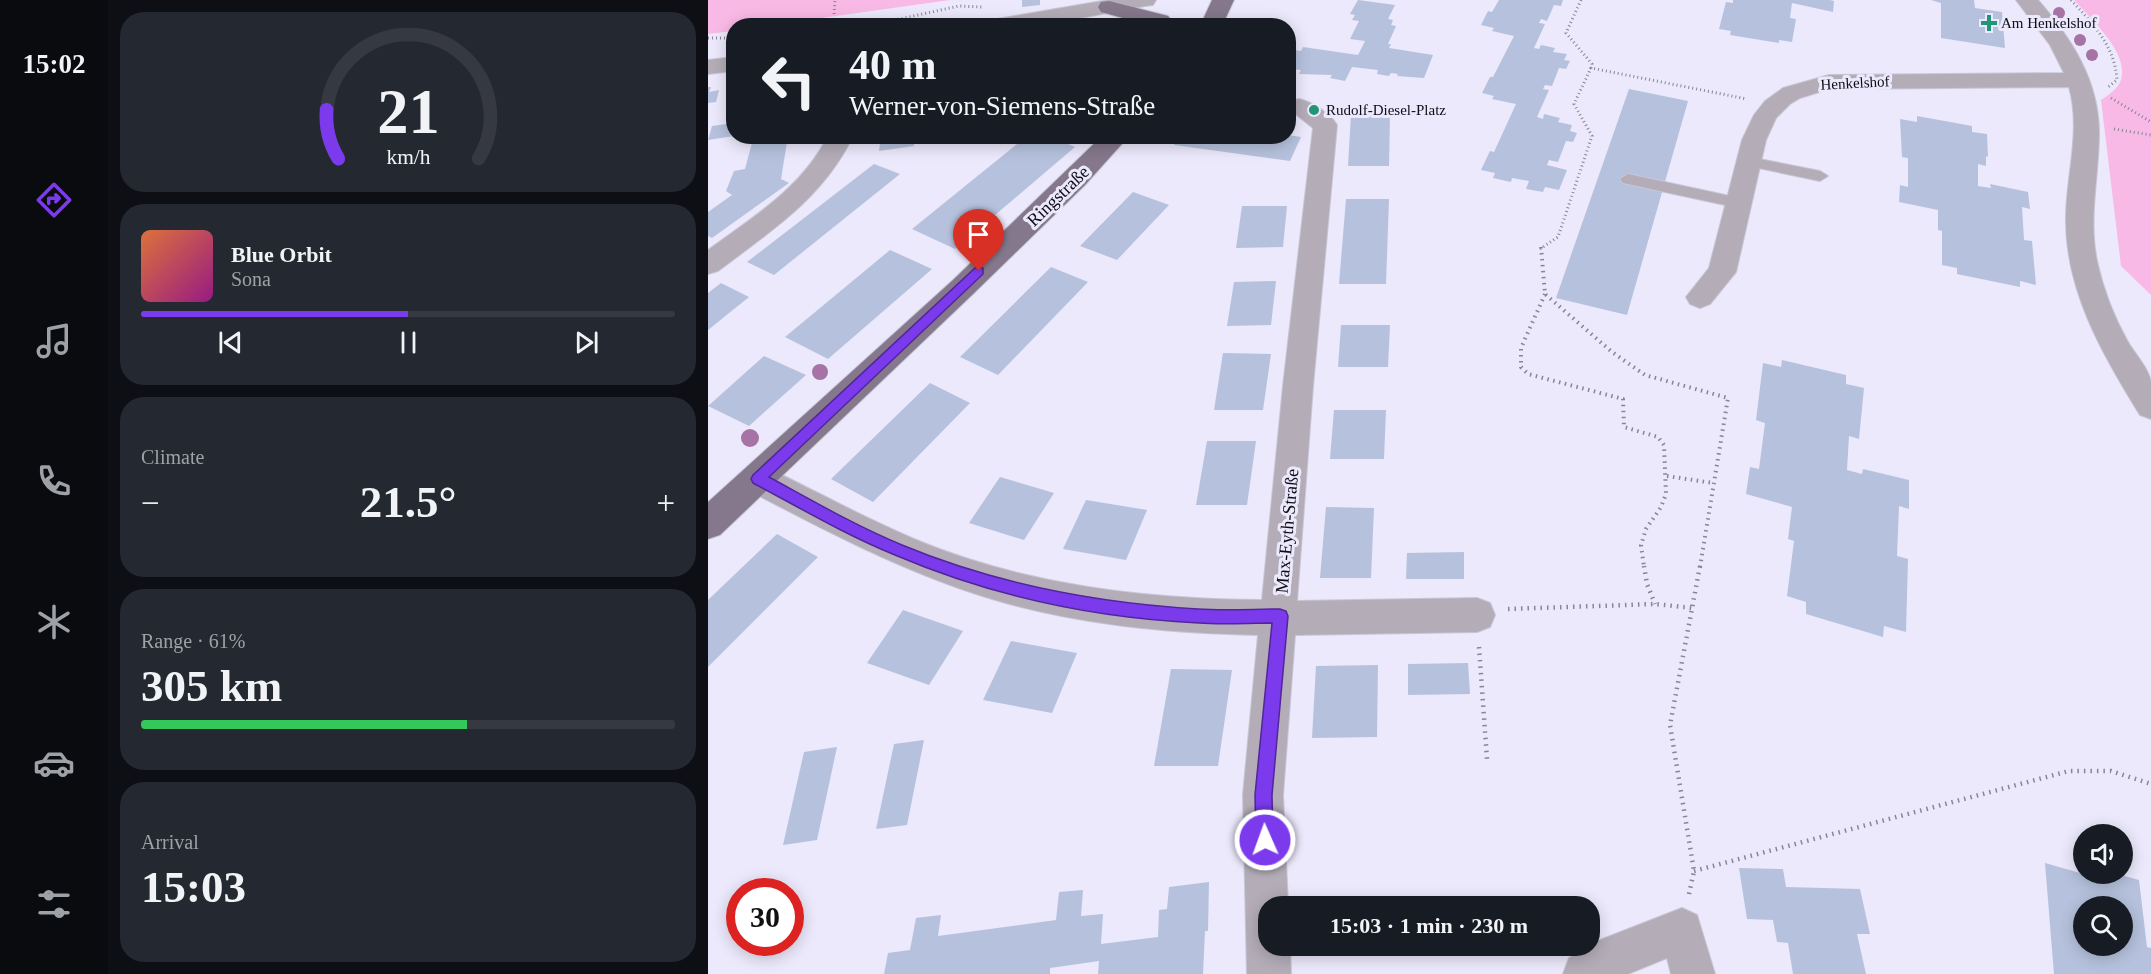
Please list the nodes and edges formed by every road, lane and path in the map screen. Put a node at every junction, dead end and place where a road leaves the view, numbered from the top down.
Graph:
1 (835, 0) edge
2 (1145, 0) edge
3 (1223, 0) edge
4 (1581, 0) edge
5 (2027, 0) edge
6 (2071, 0) edge
7 (1082, 6) edge
8 (1109, 7) junction
9 (834, 14) dead end
10 (903, 18) edge
11 (998, 18) edge
12 (1029, 18) edge
13 (1149, 18) edge
14 (1215, 18) edge
15 (708, 38) edge
16 (726, 38) edge
17 (726, 65) edge
18 (708, 67) edge
19 (1591, 68) junction
20 (2081, 84) junction
21 (1774, 104) junction
22 (1312, 116) dead end
23 (2151, 122) edge
24 (2086, 124) junction
25 (2151, 135) edge
26 (838, 144) edge
27 (1109, 144) edge
28 (1749, 162) junction
29 (1820, 176) dead end
30 (1628, 179) dead end
31 (1739, 203) junction
32 (708, 264) edge
33 (1545, 294) junction
34 (1700, 297) dead end
35 (2151, 406) edge
36 (1667, 476) junction
37 (758, 479) junction
38 (1713, 483) junction
39 (708, 524) edge
40 (1655, 604) junction
41 (1693, 608) junction
42 (1477, 615) junction
43 (1280, 616) junction
44 (1486, 759) dead end
45 (2151, 784) edge
46 (1694, 871) junction
47 (1682, 930) junction
48 (1269, 974) edge
49 (1585, 974) edge
50 (1694, 974) edge

1 - 9 path
2 - 8 street
3 - 14 main road
4 - 19 path
5 - 20 street
6 - 20 path
7 - 8 street
7 - 12 street
8 - 13 main road
10 - 11 path
15 - 16 path
17 - 18 street
19 - 21 path
19 - 33 path
20 - 21 street, Henkelshof
20 - 23 path
20 - 24 street
21 - 28 street, Henkelshof
22 - 43 street, Max-Eyth-Straße
24 - 25 path
24 - 35 street
26 - 32 street
27 - 37 main road, Ringstraße
28 - 29 lane
28 - 31 street, Henkelshof
30 - 31 lane
31 - 34 street, Henkelshof
33 - 36 path
33 - 38 path
36 - 38 path
36 - 40 path
37 - 39 main road, Ringstraße
37 - 43 street
38 - 41 path
40 - 41 path
40 - 42 path
41 - 46 path
42 - 43 street
42 - 44 path
43 - 48 street, Max-Eyth-Straße
45 - 46 path
46 - 47 path
47 - 49 street
47 - 50 street

